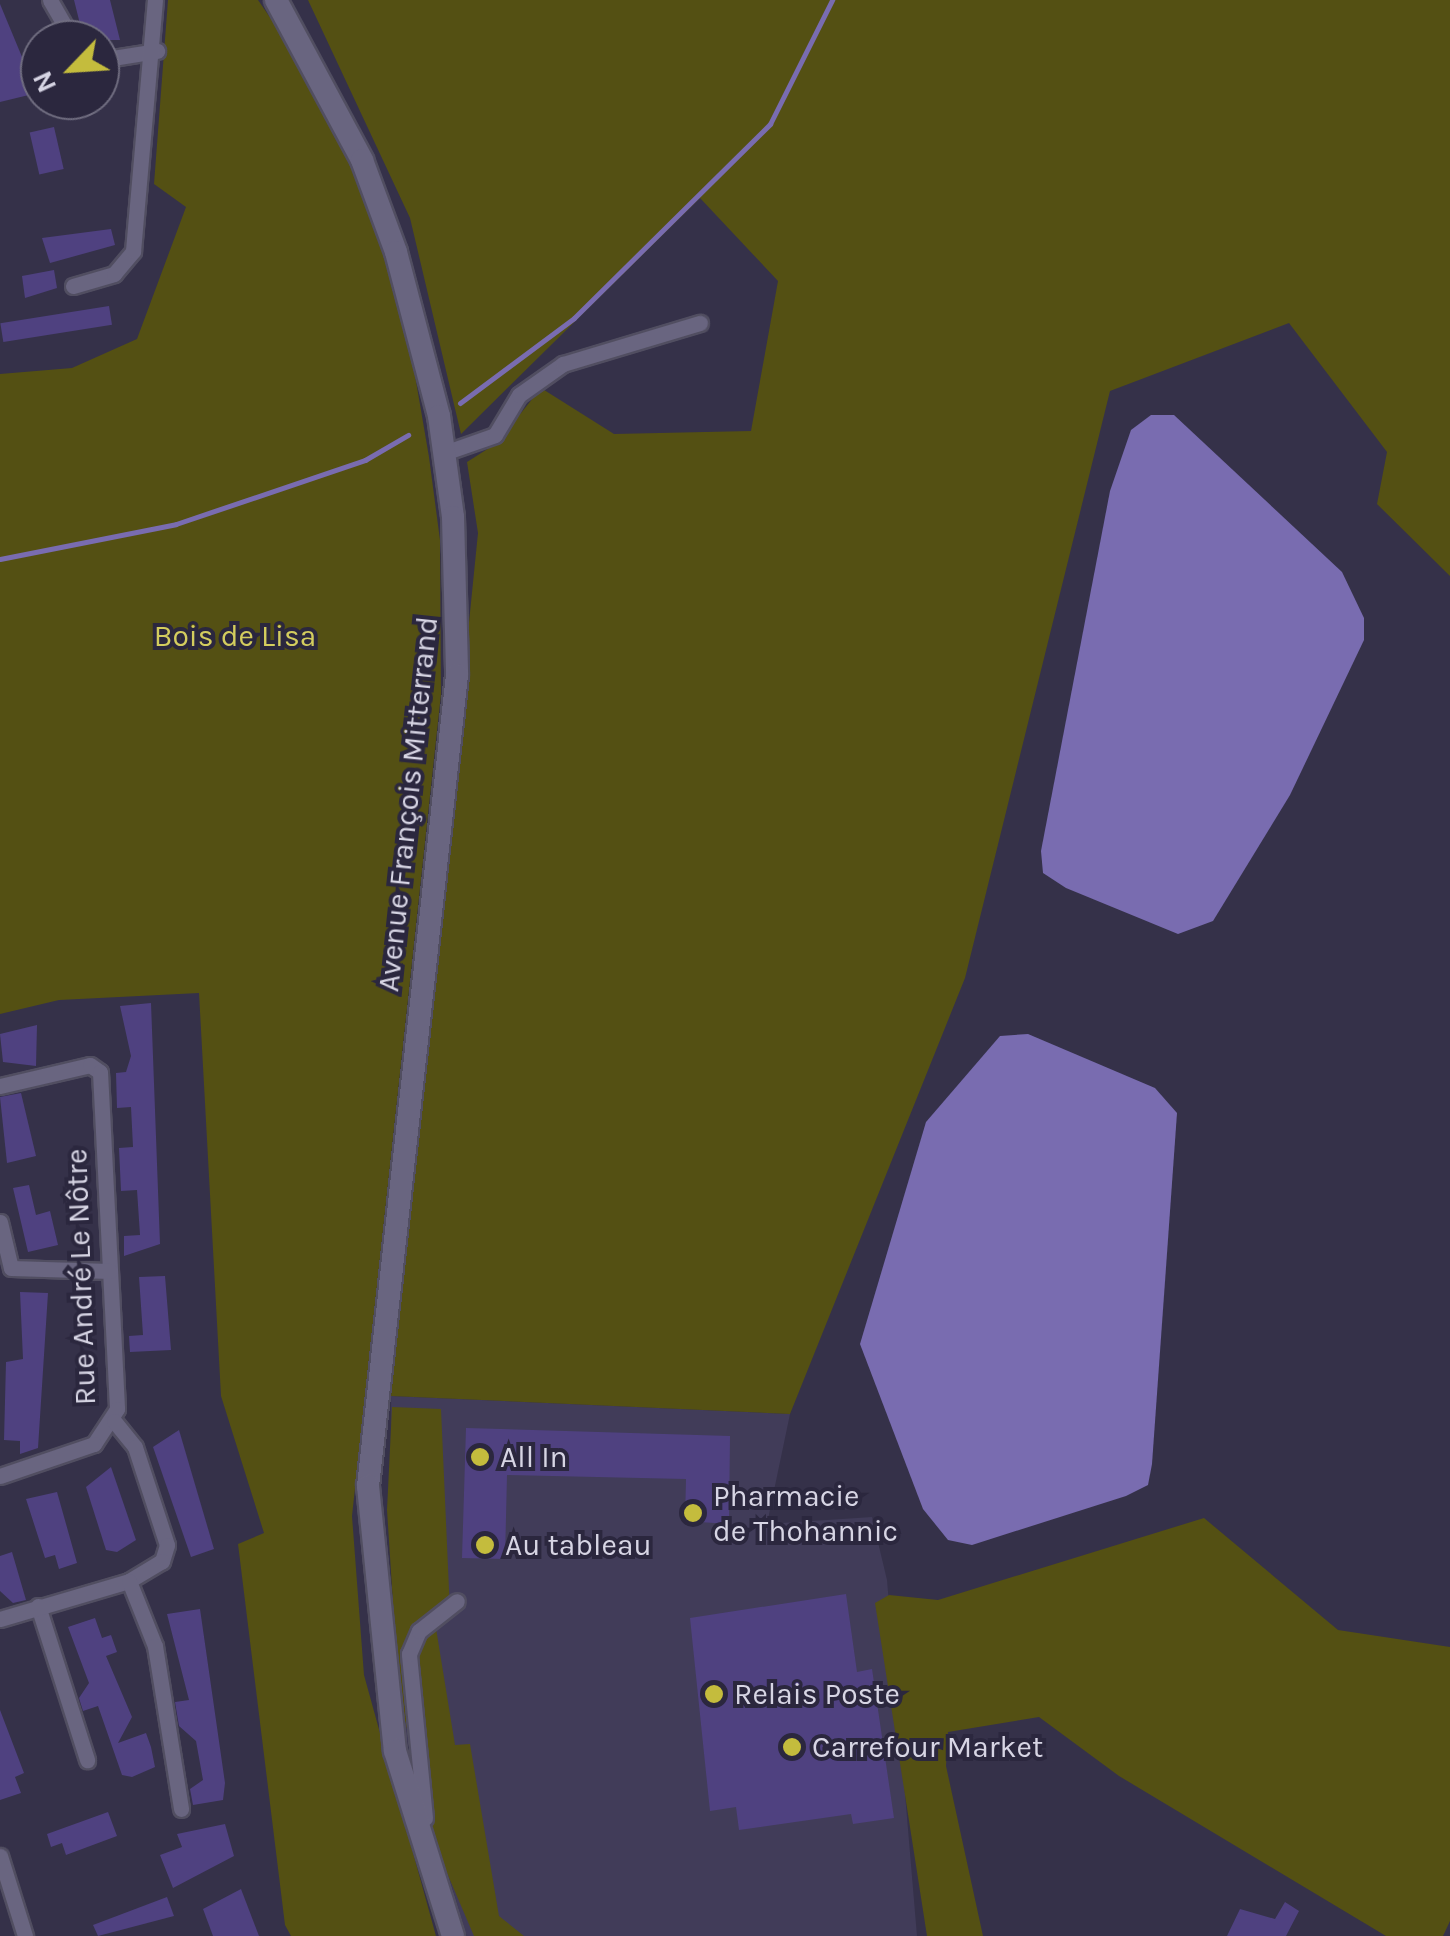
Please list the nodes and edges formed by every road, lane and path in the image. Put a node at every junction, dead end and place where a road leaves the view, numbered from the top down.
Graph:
1 (155, 0) edge
2 (276, 0) edge
3 (157, 51) junction
4 (120, 57) edge
5 (72, 286) dead end
6 (700, 323) dead end
7 (444, 453) junction
8 (0, 1086) edge
9 (0, 1222) edge
10 (110, 1270) junction
11 (114, 1421) junction
12 (0, 1476) edge
13 (129, 1581) junction
14 (458, 1601) dead end
15 (38, 1606) junction
16 (0, 1619) edge
17 (87, 1760) dead end
18 (181, 1809) dead end
19 (0, 1856) edge
20 (424, 1856) junction
21 (25, 1936) edge
22 (452, 1936) edge

1 - 3 street
2 - 7 main road, Avenue François Mitterrand
3 - 4 street
3 - 5 street
6 - 7 street
7 - 20 main road, Avenue François Mitterrand
8 - 10 street, Rue André Le Nôtre
9 - 10 street
10 - 11 street, Rue André Le Nôtre
11 - 12 street, Rue André Le Nôtre
11 - 13 street
13 - 15 street
13 - 18 street
14 - 20 street
15 - 16 street
15 - 17 street
19 - 21 street
20 - 22 main road, Avenue François Mitterrand

